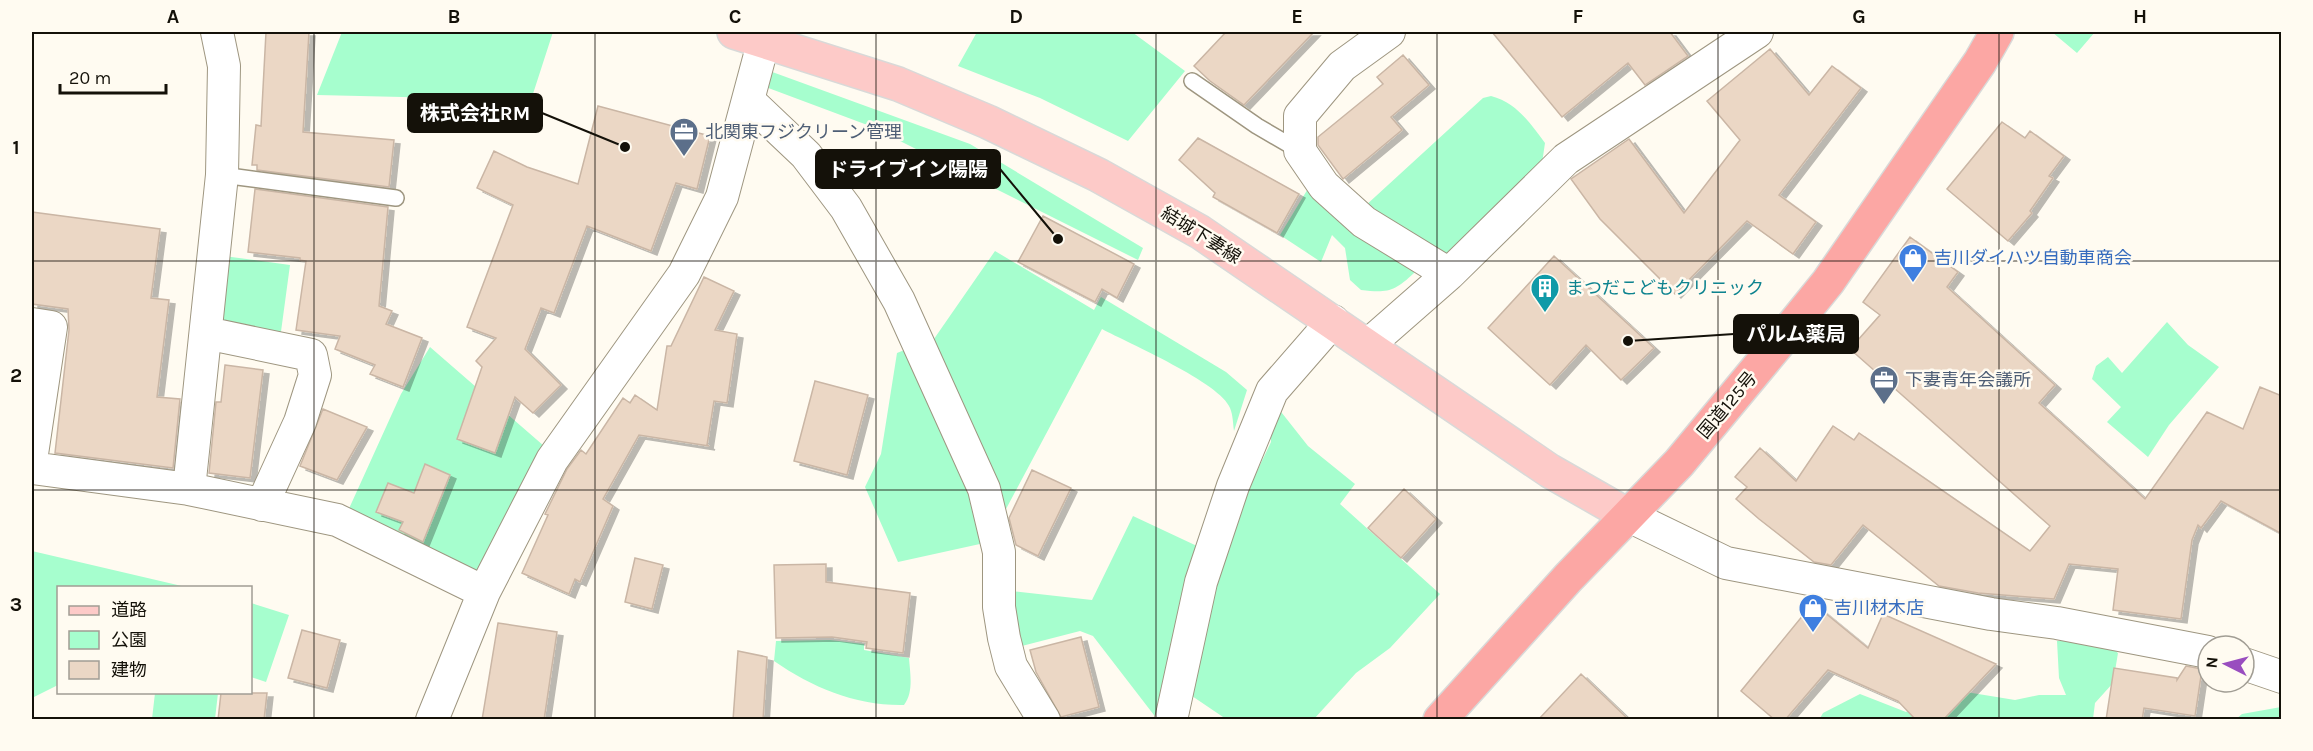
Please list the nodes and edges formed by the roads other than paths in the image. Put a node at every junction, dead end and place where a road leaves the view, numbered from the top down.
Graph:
1 (217, 32) edge
2 (1389, 32) edge
3 (1756, 32) edge
4 (1997, 32) edge
5 (746, 34) edge
6 (1192, 81) dead end
7 (749, 101) junction
8 (1300, 151) junction
9 (222, 175) junction
10 (396, 198) dead end
11 (1449, 274) junction
12 (1333, 321) junction
13 (32, 324) edge
14 (206, 333) junction
15 (1368, 345) junction
16 (32, 454) edge
17 (32, 468) edge
18 (189, 489) junction
19 (262, 504) junction
20 (1627, 515) junction
21 (484, 592) junction
22 (2196, 650) edge
23 (2256, 668) edge
24 (2282, 677) edge
25 (432, 720) edge
26 (1044, 720) edge
27 (1171, 720) edge
28 (1440, 720) edge

1 - 9 street
2 - 8 street
3 - 11 street
4 - 20 highway, 国道125号
5 - 7 street
5 - 12 main road, 結城下妻線
6 - 8 lane
7 - 21 street
7 - 26 street
8 - 11 street
9 - 10 lane
9 - 14 street
11 - 15 street
12 - 15 main road, 結城下妻線
12 - 27 street
13 - 16 street
14 - 18 street
14 - 19 street
15 - 20 main road, 結城下妻線
17 - 18 street
18 - 19 street
19 - 21 street
20 - 22 street
20 - 28 highway, 国道125号
21 - 25 street
23 - 24 street

